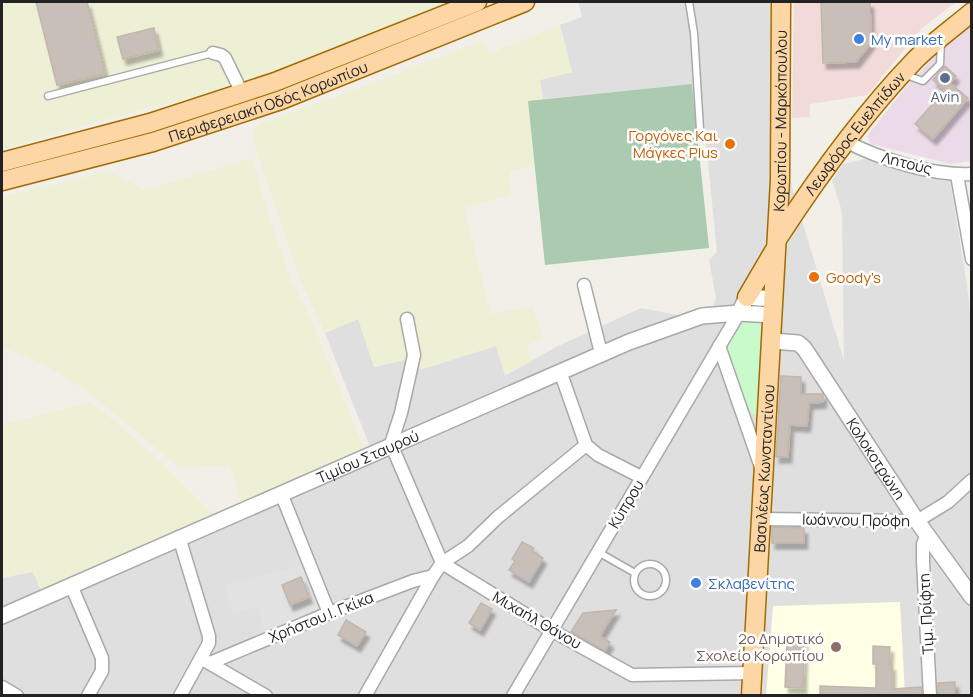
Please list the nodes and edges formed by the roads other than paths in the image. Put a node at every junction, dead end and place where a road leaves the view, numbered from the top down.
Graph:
1 (477, 2) edge
2 (525, 2) edge
3 (689, 2) edge
4 (781, 2) edge
5 (968, 2) edge
6 (972, 12) edge
7 (942, 38) junction
8 (213, 53) joint
9 (918, 58) junction
10 (902, 74) junction
11 (242, 93) junction
12 (48, 96) dead end
13 (700, 129) dead end
14 (845, 141) junction
15 (2, 162) edge
16 (972, 174) edge
17 (957, 175) junction
18 (2, 181) edge
19 (777, 244) junction
20 (972, 259) edge
21 (585, 285) dead end
22 (743, 305) junction
23 (774, 307) junction
24 (407, 319) dead end
25 (772, 341) junction
26 (719, 346) junction
27 (602, 353) junction
28 (560, 371) junction
29 (391, 444) junction
30 (586, 445) junction
31 (765, 470) junction
32 (641, 477) junction
33 (972, 480) edge
34 (280, 493) junction
35 (762, 519) junction
36 (922, 528) junction
37 (179, 537) junction
38 (597, 552) junction
39 (442, 563) junction
40 (635, 573) junction
41 (433, 576) junction
42 (71, 585) junction
43 (972, 597) edge
44 (329, 613) junction
45 (2, 616) edge
46 (551, 630) junction
47 (205, 660) junction
48 (753, 673) junction
49 (2, 687) edge
50 (17, 696) edge
51 (88, 696) edge
52 (180, 696) edge
53 (266, 696) edge
54 (365, 696) edge
55 (513, 696) edge
56 (751, 696) edge
57 (930, 696) edge

1 - 11 main road, Περιφερειακή Οδός Κορωπίου
2 - 18 main road, Περιφερειακή Οδός Κορωπίου
3 - 13 lane
4 - 19 main road, Κορωπίου - Μαρκόπουλου
5 - 9 main road, Λεωφόρος Ευελπίδων
6 - 7 main road, Λεωφόρος Ευελπίδων
7 - 9 main road, Λεωφόρος Ευελπίδων
7 - 10 lane
8 - 11 street
8 - 12 lane
9 - 10 main road, Λεωφόρος Ευελπίδων
10 - 14 main road, Λεωφόρος Ευελπίδων
11 - 15 main road, Περιφερειακή Οδός Κορωπίου
14 - 17 street, Λητούς
14 - 19 main road, Λεωφόρος Ευελπίδων
16 - 17 street, Λητούς
17 - 20 street
19 - 22 main road, Λεωφόρος Ευελπίδων
19 - 23 main road, Βασιλέως Κωνσταντίνου
21 - 27 street
22 - 23 street, Τιμίου Σταυρού
22 - 26 street, Κύπρου
22 - 27 street, Τιμίου Σταυρού
23 - 25 main road, Βασιλέως Κωνσταντίνου
24 - 29 street
25 - 31 main road, Βασιλέως Κωνσταντίνου
25 - 36 street, Κολοκοτρώνη
26 - 31 street
26 - 32 street, Κύπρου
27 - 28 street, Τιμίου Σταυρού
28 - 29 street, Τιμίου Σταυρού
28 - 30 street
29 - 34 street, Τιμίου Σταυρού
29 - 39 street
30 - 32 street
30 - 39 street
31 - 35 main road, Βασιλέως Κωνσταντίνου
32 - 38 street, Κύπρου
33 - 36 street, Ιωάννου Πρόφη
34 - 37 street, Τιμίου Σταυρού
34 - 44 street
35 - 36 street, Ιωάννου Πρόφη
35 - 48 main road, Βασιλέως Κωνσταντίνου
36 - 43 street, Κολοκοτρώνη
36 - 57 street, Τιμ. Πρίφτη
37 - 42 street, Τιμίου Σταυρού
37 - 47 street
38 - 40 lane
38 - 46 street, Κύπρου
39 - 41 street
39 - 46 street, Μιχαήλ Θάνου
40 - 40 lane
41 - 44 street, Χρήστου Ι. Γκίκα
41 - 54 street
42 - 45 street, Τιμίου Σταυρού
42 - 51 street
44 - 47 street, Χρήστου Ι. Γκίκα
46 - 48 street, Μιχαήλ Θάνου
46 - 55 street, Κύπρου
47 - 52 street
47 - 53 street
48 - 56 main road, Βασιλέως Κωνσταντίνου
49 - 50 street

